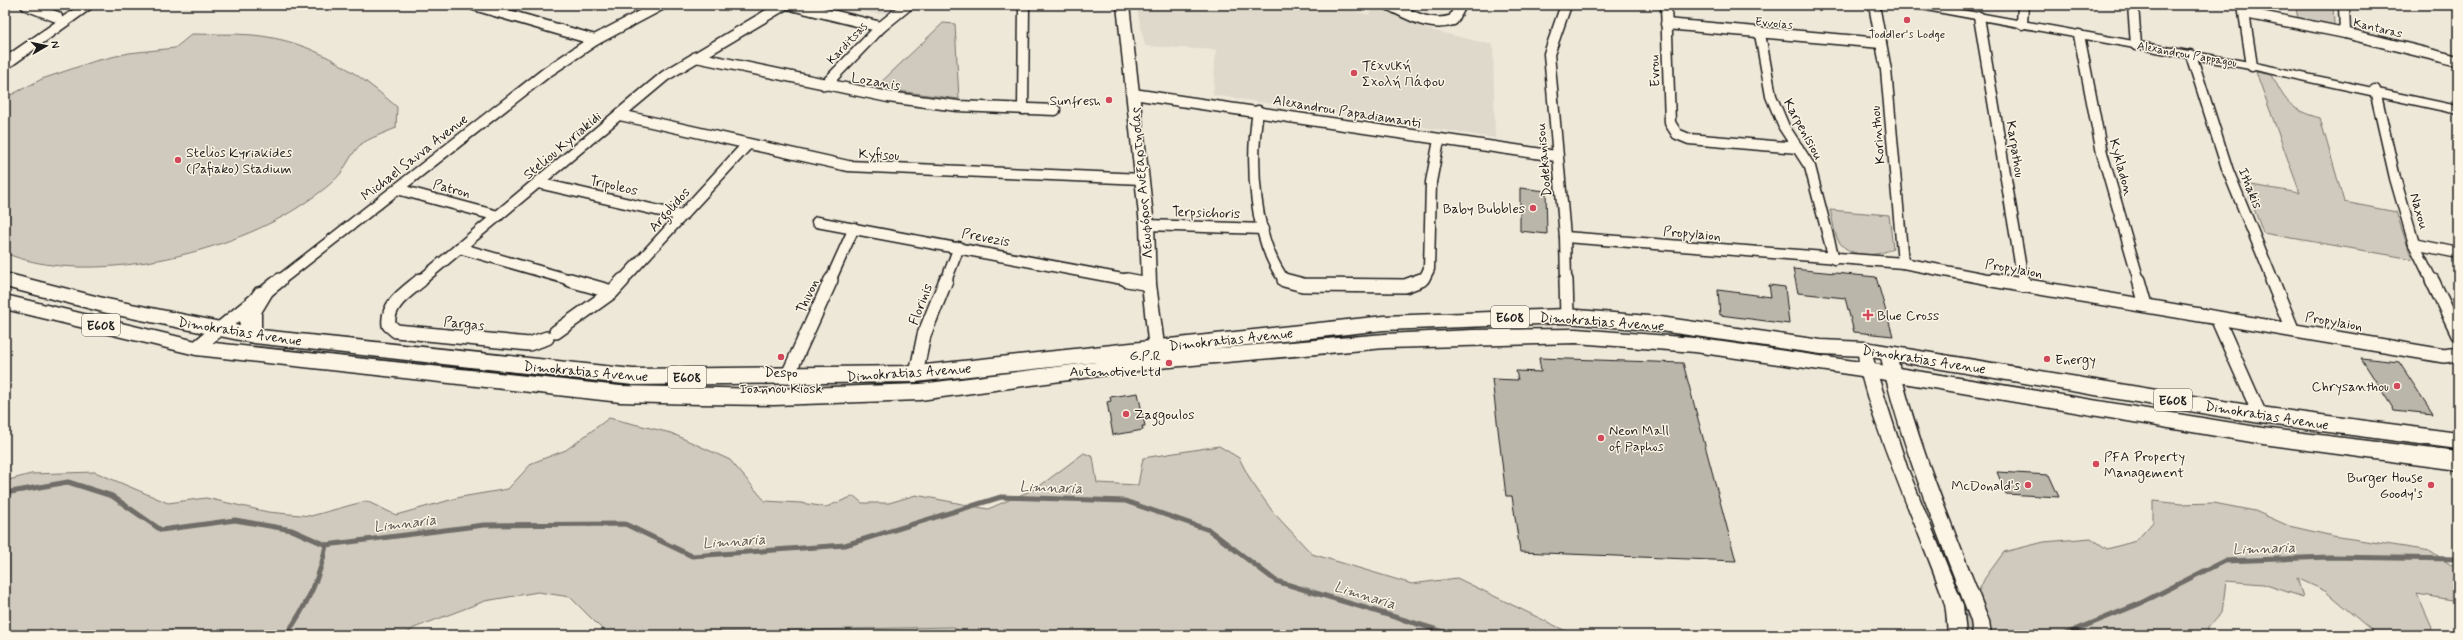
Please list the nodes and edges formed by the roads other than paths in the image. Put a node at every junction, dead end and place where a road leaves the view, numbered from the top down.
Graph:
1 (26, 5) edge
2 (76, 5) edge
3 (90, 5) edge
4 (474, 5) edge
5 (661, 5) edge
6 (784, 5) edge
7 (791, 5) edge
8 (908, 5) edge
9 (1024, 5) edge
10 (1123, 5) edge
11 (1389, 5) edge
12 (1461, 5) edge
13 (1566, 5) edge
14 (1666, 5) edge
15 (1874, 5) edge
16 (1915, 5) edge
17 (2023, 5) edge
18 (2133, 5) edge
19 (2344, 5) edge
20 (2244, 9) edge
21 (57, 17) junction
22 (1979, 17) junction
23 (1666, 24) junction
24 (2022, 24) junction
25 (881, 26) junction
26 (2345, 33) junction
27 (1760, 34) junction
28 (2079, 35) junction
29 (595, 40) junction
30 (1881, 43) junction
31 (2136, 45) junction
32 (5, 52) edge
33 (2191, 55) junction
34 (696, 57) junction
35 (2458, 61) edge
36 (5, 64) edge
37 (2252, 66) junction
38 (825, 85) junction
39 (2375, 90) junction
40 (1133, 94) junction
41 (1023, 109) junction
42 (1055, 110) dead end
43 (2458, 110) edge
44 (1258, 111) junction
45 (620, 115) junction
46 (1439, 140) junction
47 (747, 145) junction
48 (1798, 148) junction
49 (1556, 156) junction
50 (1142, 179) junction
51 (538, 183) junction
52 (397, 189) junction
53 (498, 216) junction
54 (682, 216) junction
55 (816, 222) dead end
56 (1147, 225) junction
57 (854, 228) junction
58 (1263, 228) junction
59 (1565, 237) junction
60 (2414, 244) junction
61 (959, 247) junction
62 (459, 248) junction
63 (2458, 253) edge
64 (1834, 260) junction
65 (1903, 263) junction
66 (5, 280) edge
67 (1149, 284) junction
68 (2024, 286) junction
69 (263, 292) junction
70 (612, 292) junction
71 (5, 302) edge
72 (2146, 305) junction
73 (1567, 316) junction
74 (2217, 318) junction
75 (220, 329) junction
76 (2292, 330) junction
77 (396, 331) joint
78 (2458, 334) edge
79 (254, 336) junction
80 (529, 344) joint
81 (196, 348) junction
82 (1865, 349) junction
83 (1888, 353) junction
84 (1157, 354) junction
85 (2457, 355) edge
86 (1868, 370) junction
87 (916, 374) junction
88 (1892, 374) junction
89 (787, 377) junction
90 (2260, 415) junction
91 (2458, 441) edge
92 (2458, 460) edge
93 (1958, 635) edge
94 (1982, 635) edge

1 - 21 street
2 - 21 main road
3 - 36 main road
4 - 29 street
5 - 29 street, Michael Savva Avenue
6 - 34 street, Steliou Kyriakidi
7 - 25 street
8 - 25 street, Karditsas
9 - 41 street
10 - 40 street, Λεωφόρος Ανεξαρτησίας
11 - 12 street
13 - 49 street, Dodekanisou
14 - 23 street, Evrou
15 - 30 street, Korinthou
16 - 22 street, Alexandrou Pappagou
17 - 24 street
18 - 31 street
19 - 26 street
20 - 26 street, Kantaras
20 - 37 street
21 - 32 main road
22 - 24 street, Alexandrou Pappagou
22 - 68 street, Karpathou
23 - 27 street, Evvoias
23 - 48 street, Evrou
24 - 28 street, Alexandrou Pappagou
25 - 38 street, Karditsas
26 - 35 street, Kantaras
27 - 30 street, Evvoias
27 - 48 street, Karpenisiou
28 - 31 street, Alexandrou Pappagou
28 - 72 street, Kykladon
29 - 52 street, Michael Savva Avenue
30 - 65 street, Korinthou
31 - 33 street, Alexandrou Pappagou
33 - 37 street, Alexandrou Pappagou
33 - 76 street, Ithakis
34 - 38 street, Lozanis
34 - 45 street, Steliou Kyriakidi
37 - 39 street, Alexandrou Pappagou
38 - 41 street, Lozanis
39 - 43 street, Alexandrou Pappagou
39 - 60 street, Naxou
40 - 44 street, Alexandrou Papadiamanti
40 - 50 street, Λεωφόρος Ανεξαρτησίας
41 - 42 street, Lozanis
44 - 46 street, Alexandrou Papadiamanti
44 - 58 street
45 - 47 street, Kyfisou
45 - 51 street, Steliou Kyriakidi
46 - 49 street, Alexandrou Papadiamanti
46 - 58 street
47 - 50 street, Kyfisou
47 - 54 street, Argolidos
48 - 64 street, Karpenisiou
49 - 59 street, Dodekanisou
50 - 56 street, Λεωφόρος Ανεξαρτησίας
51 - 53 street, Steliou Kyriakidi
51 - 54 street, Tripoleos
52 - 53 street, Patron
52 - 69 street, Michael Savva Avenue
53 - 62 street, Steliou Kyriakidi
54 - 70 street, Argolidos
55 - 57 street, Prevezis
56 - 58 street, Terpsichoris
56 - 67 street, Λεωφόρος Ανεξαρτησίας
57 - 61 street, Prevezis
57 - 89 street, Thivon
59 - 64 street, Propylaion
59 - 73 street, Dodekanisou
60 - 63 street
60 - 78 street, Naxou
61 - 67 street, Prevezis
61 - 87 street, Florinis
62 - 70 street
62 - 77 street, Steliou Kyriakidi
64 - 65 street, Propylaion
65 - 68 street, Propylaion
66 - 75 highway, Dimokratias Avenue / E608
67 - 84 street, Λεωφόρος Ανεξαρτησίας
68 - 72 street, Propylaion
69 - 75 street, Michael Savva Avenue
69 - 79 highway
70 - 80 street, Argolidos
71 - 81 highway, Dimokratias Avenue / E608
72 - 74 street, Propylaion
73 - 82 highway, Dimokratias Avenue / E608
73 - 84 highway, Dimokratias Avenue / E608
74 - 76 street, Propylaion
74 - 90 street
75 - 79 highway, Dimokratias Avenue / E608
75 - 81 street, Michael Savva Avenue
76 - 85 street, Propylaion
77 - 80 street, Pargas
79 - 89 highway, Dimokratias Avenue / E608
81 - 84 highway, Dimokratias Avenue / E608
82 - 83 highway, Dimokratias Avenue / E608
82 - 86 street
83 - 88 street
83 - 90 highway, Dimokratias Avenue / E608
84 - 86 highway, Dimokratias Avenue / E608
84 - 87 highway, Dimokratias Avenue / E608
86 - 88 highway, Dimokratias Avenue / E608
86 - 93 street
87 - 89 highway, Dimokratias Avenue / E608
88 - 92 highway, Dimokratias Avenue / E608
88 - 94 street
90 - 91 highway, Dimokratias Avenue / E608

